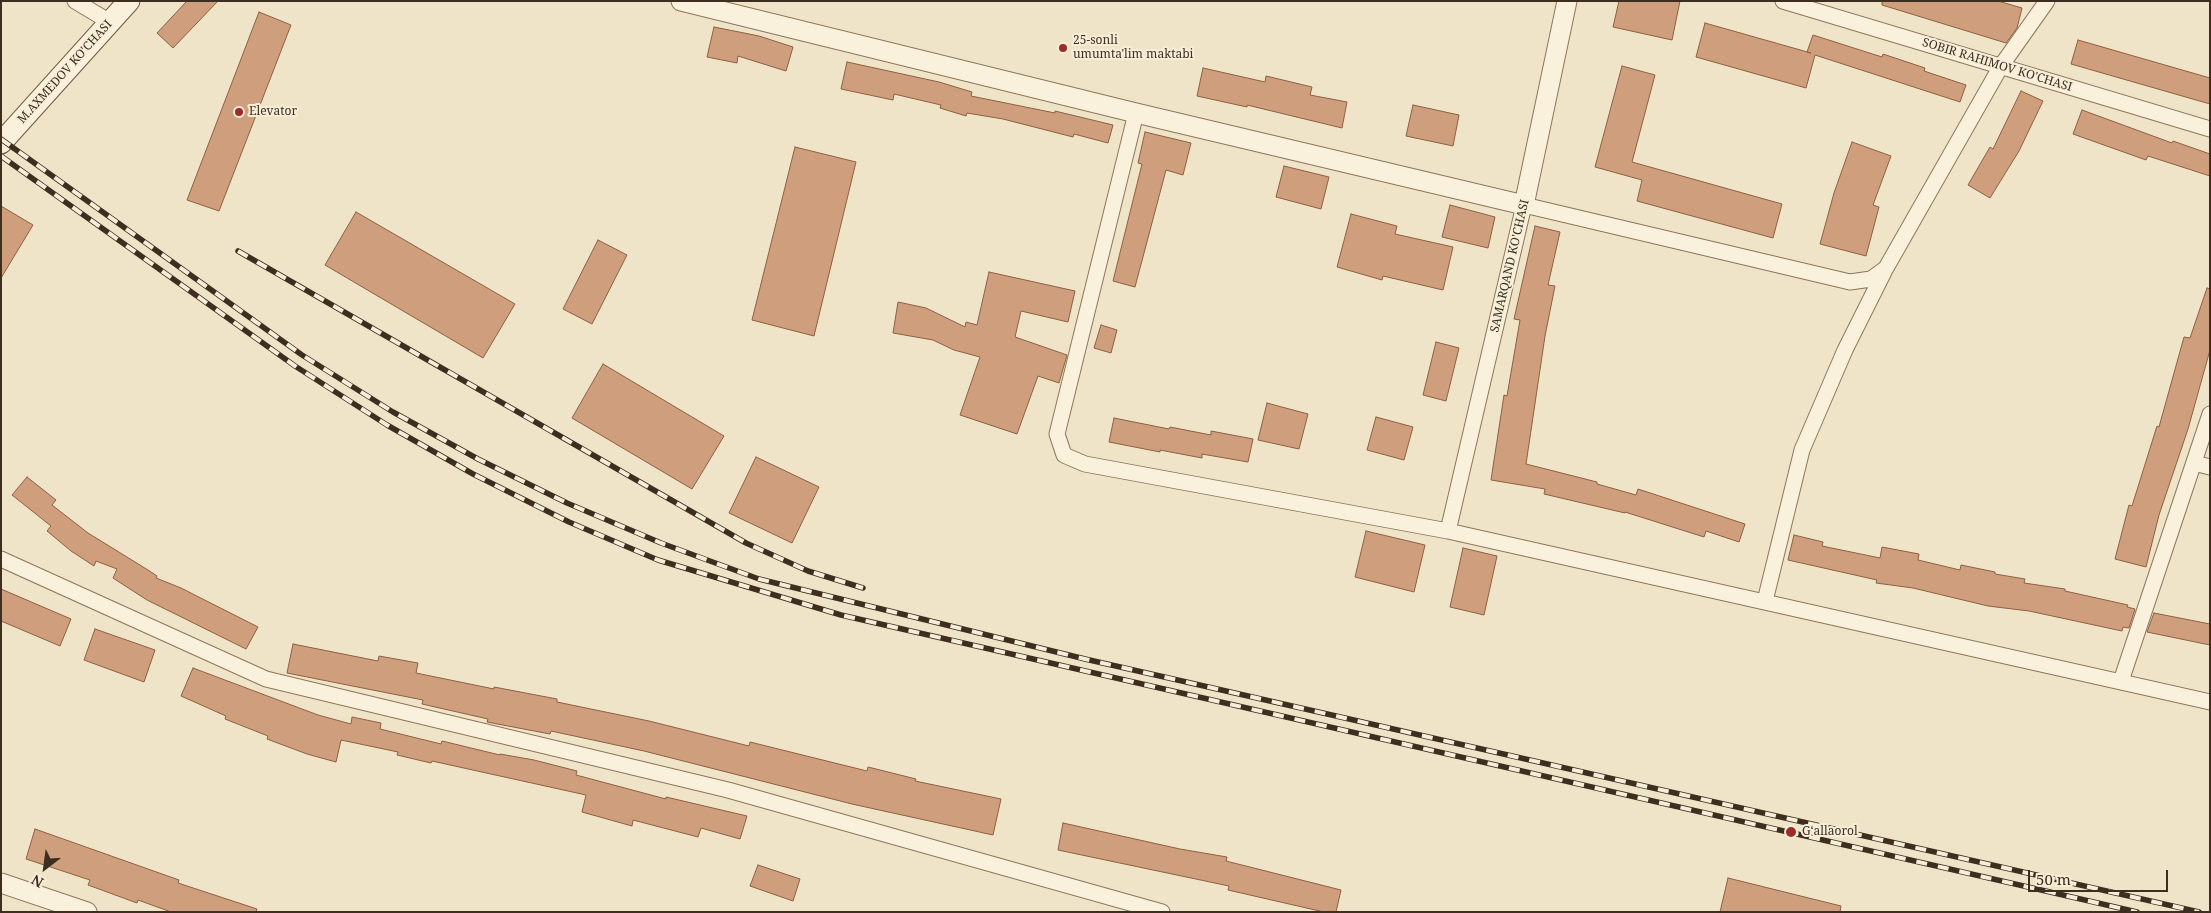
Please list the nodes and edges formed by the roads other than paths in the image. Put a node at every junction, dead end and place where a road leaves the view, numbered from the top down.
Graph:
1 (75, 1) edge
2 (129, 1) edge
3 (681, 1) edge
4 (1567, 1) edge
5 (1783, 1) edge
6 (2047, 1) edge
7 (110, 22) junction
8 (2001, 66) junction
9 (1136, 113) junction
10 (2210, 129) edge
11 (1, 143) edge
12 (1524, 205) junction
13 (1886, 268) junction
14 (2210, 414) edge
15 (2194, 463) junction
16 (2210, 467) edge
17 (1448, 531) junction
18 (1, 559) edge
19 (1765, 601) junction
20 (2120, 681) junction
21 (2210, 702) edge
22 (1, 883) edge
23 (87, 912) edge
24 (1162, 912) edge

1 - 7 street
2 - 7 main road, M.AXMEDOV KO'CHASI
3 - 9 street
4 - 12 street, SAMARQAND KO'CHASI
5 - 8 street, SOBIR RAHIMOV KO'CHASI
6 - 8 street
7 - 11 main road, M.AXMEDOV KO'CHASI
8 - 10 street, SOBIR RAHIMOV KO'CHASI
8 - 13 street
9 - 12 street
9 - 17 street
12 - 13 street
12 - 17 street, SAMARQAND KO'CHASI
13 - 19 street
14 - 15 street
15 - 16 street
15 - 20 street
17 - 19 street
18 - 24 street
19 - 20 street
20 - 21 street
22 - 23 street

